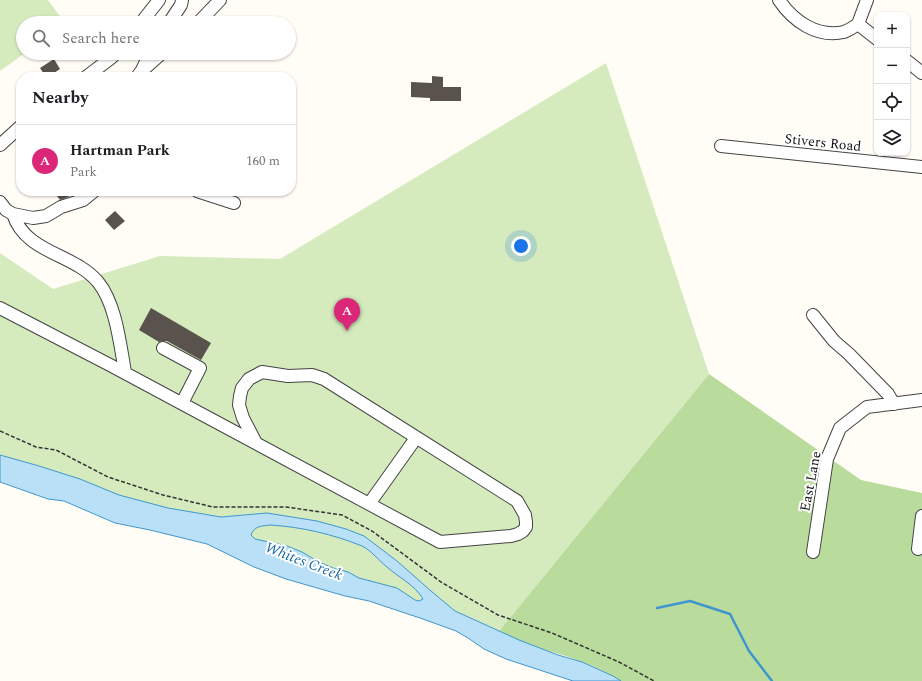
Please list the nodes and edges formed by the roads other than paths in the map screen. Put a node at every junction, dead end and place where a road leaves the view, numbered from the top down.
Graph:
1 (159, 0) edge
2 (182, 0) edge
3 (220, 0) edge
4 (778, 0) edge
5 (867, 0) edge
6 (146, 16) edge
7 (174, 16) edge
8 (205, 16) edge
9 (858, 24) junction
10 (874, 36) edge
11 (108, 60) edge
12 (146, 60) edge
13 (154, 60) edge
14 (910, 63) edge
15 (93, 72) edge
16 (140, 72) edge
17 (140, 72) edge
18 (922, 73) edge
19 (16, 131) edge
20 (0, 145) edge
21 (720, 146) dead end
22 (922, 167) edge
23 (88, 196) edge
24 (212, 196) edge
25 (0, 202) edge
26 (234, 203) dead end
27 (13, 214) junction
28 (0, 308) edge
29 (813, 315) dead end
30 (163, 348) dead end
31 (125, 372) junction
32 (922, 400) edge
33 (182, 403) junction
34 (894, 404) junction
35 (416, 438) junction
36 (256, 443) junction
37 (369, 504) junction
38 (922, 516) edge
39 (918, 549) dead end
40 (813, 552) dead end

1 - 6 street
2 - 7 street
3 - 8 street
4 - 9 street
5 - 9 street
9 - 10 street
11 - 15 street
12 - 16 street
13 - 17 street
14 - 18 street
19 - 20 street
21 - 22 street, Stivers Road
23 - 27 street
24 - 26 street
25 - 27 street
27 - 31 street
28 - 31 street
29 - 34 street
30 - 33 street
31 - 33 street
32 - 34 street
33 - 36 street
34 - 40 street, East Lane
35 - 36 street
35 - 37 street
35 - 37 street
36 - 37 street
38 - 39 street

